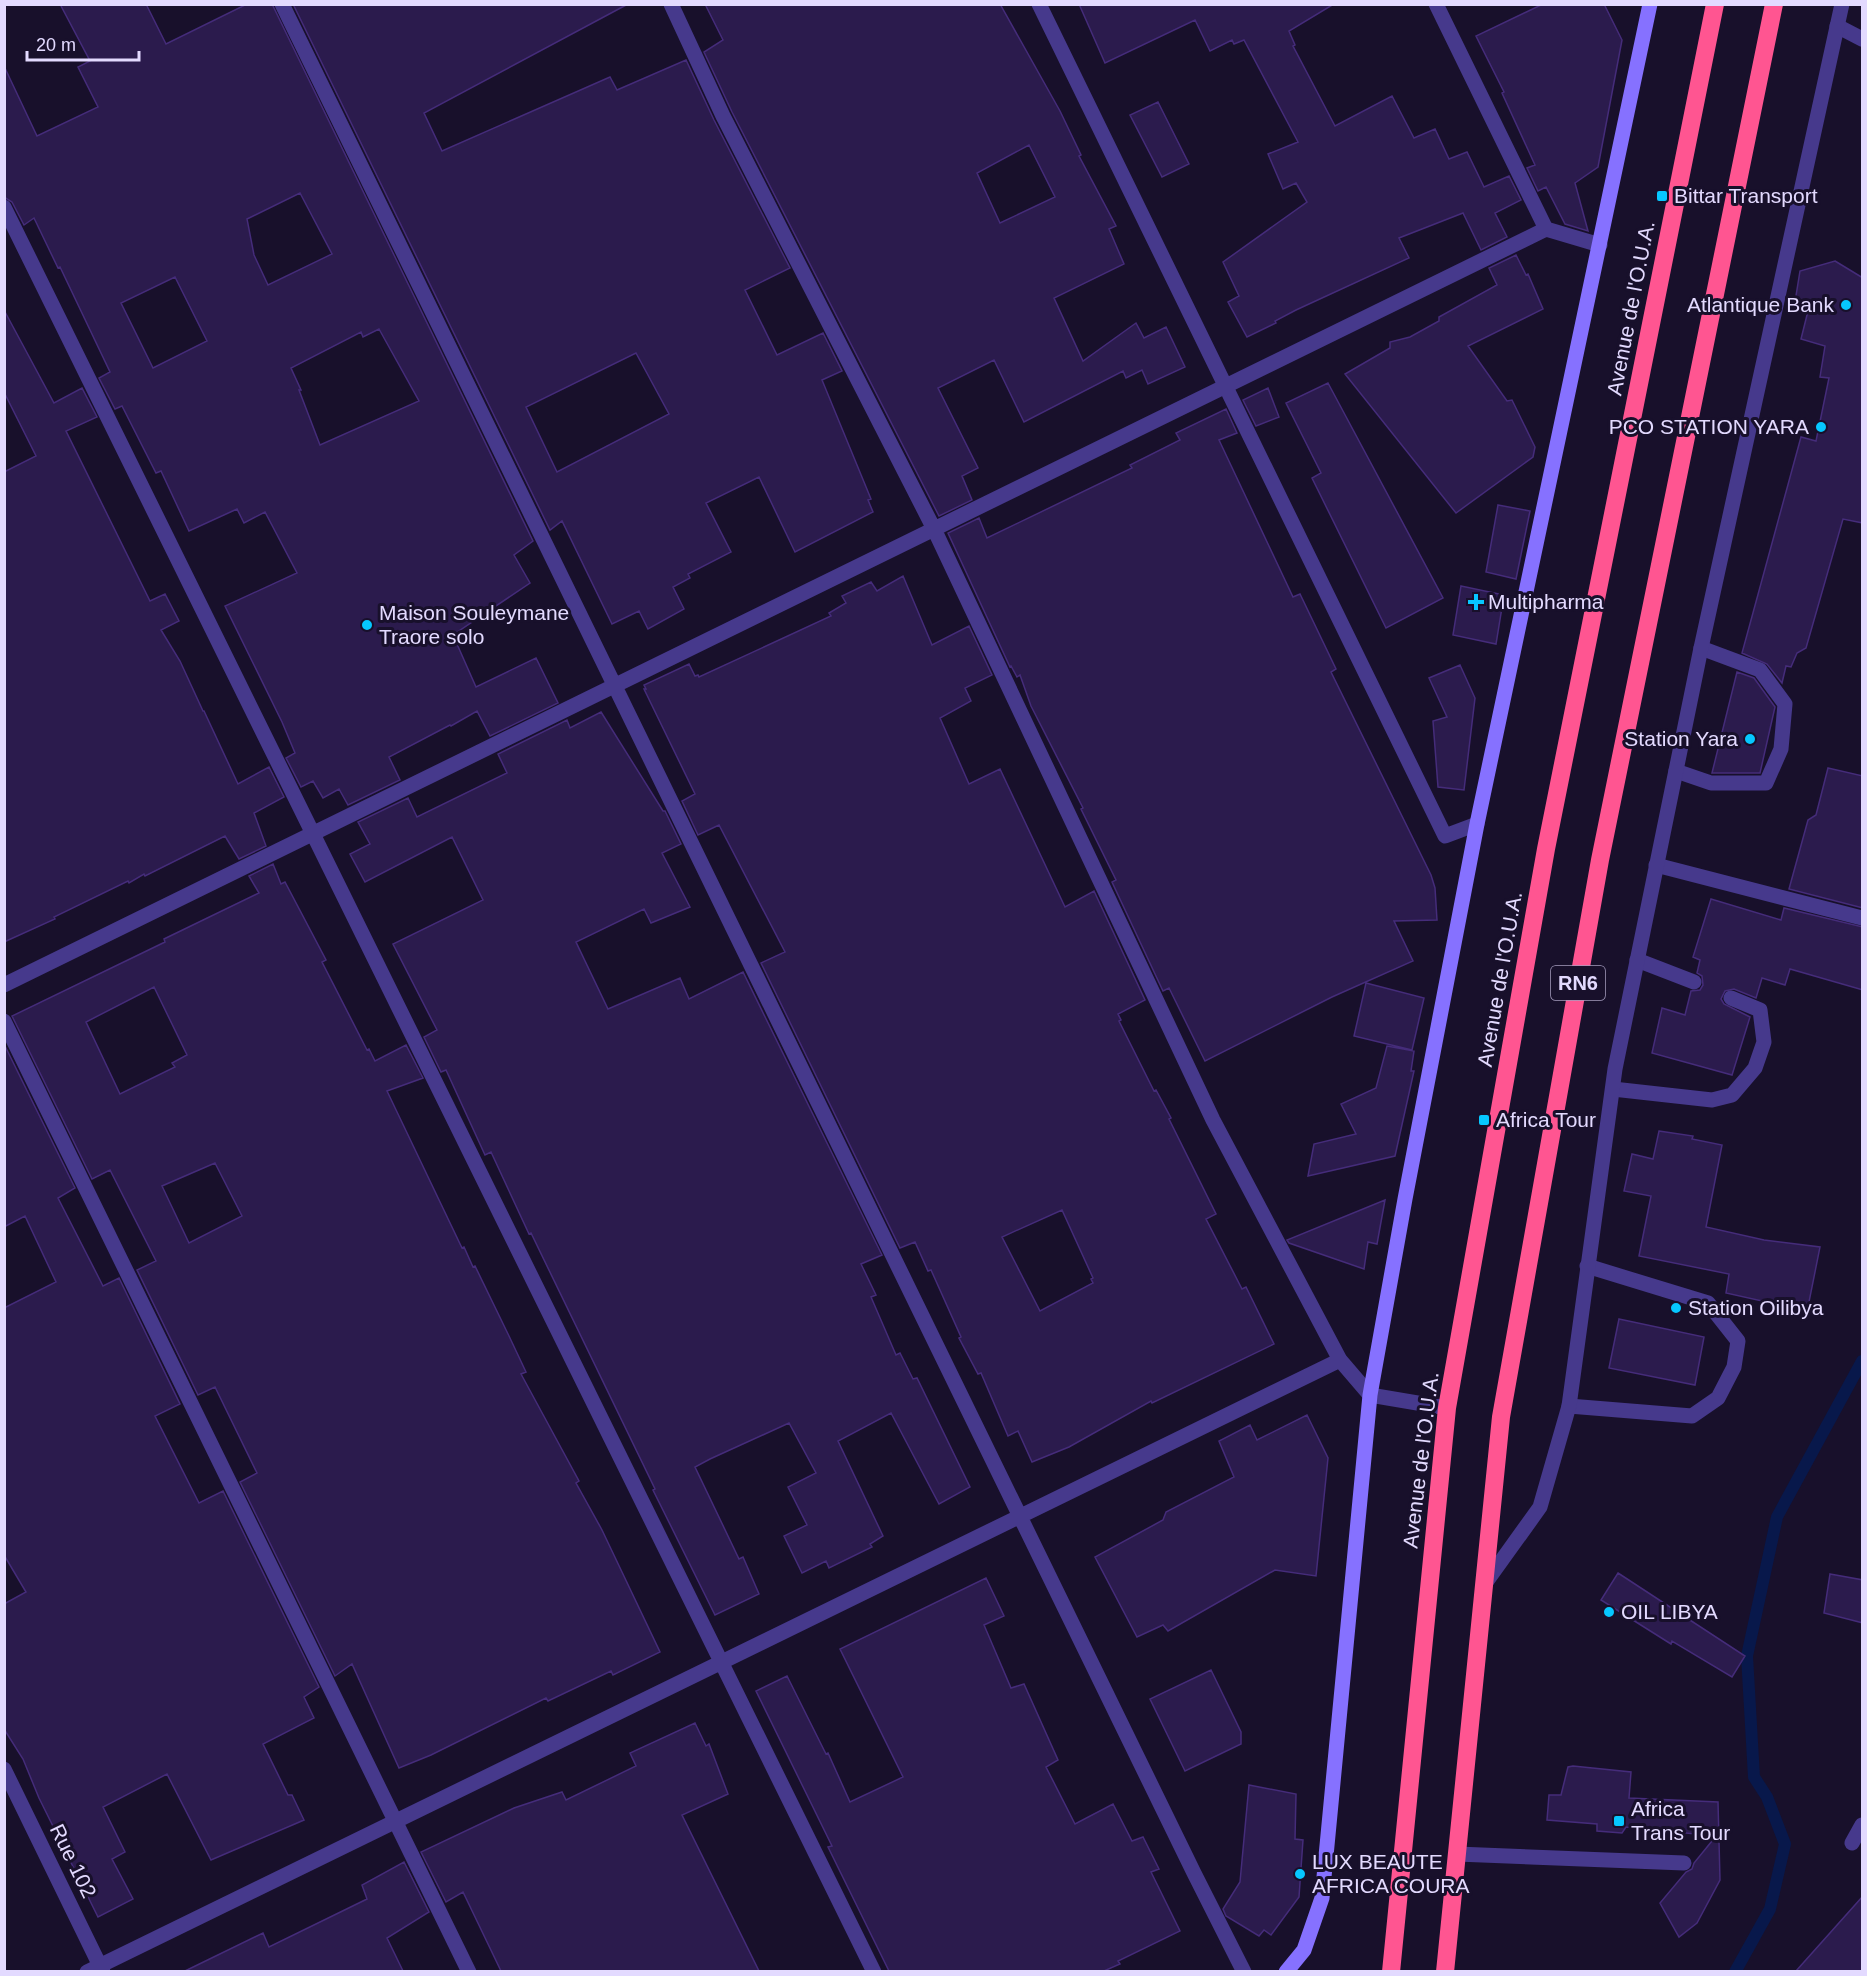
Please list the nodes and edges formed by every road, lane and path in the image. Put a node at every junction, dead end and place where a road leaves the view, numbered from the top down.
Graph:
1 (282, 4) edge
2 (671, 4) edge
3 (1039, 4) edge
4 (1436, 4) edge
5 (1650, 4) edge
6 (1715, 4) edge
7 (1774, 4) edge
8 (1842, 4) edge
9 (1837, 26) junction
10 (1863, 39) edge
11 (4, 207) edge
12 (1546, 229) junction
13 (1600, 245) junction
14 (1225, 387) junction
15 (934, 529) junction
16 (1701, 648) junction
17 (614, 686) junction
18 (1676, 771) junction
19 (1477, 824) junction
20 (313, 833) junction
21 (1656, 865) junction
22 (1863, 918) edge
23 (1637, 960) junction
24 (1694, 982) dead end
25 (4, 985) edge
26 (1731, 998) dead end
27 (4, 1021) edge
28 (1612, 1089) junction
29 (1587, 1266) junction
30 (1340, 1360) junction
31 (1370, 1395) junction
32 (1569, 1407) junction
33 (1447, 1408) junction
34 (1020, 1516) junction
35 (1483, 1585) junction
36 (721, 1662) junction
37 (4, 1769) edge
38 (396, 1821) junction
39 (1863, 1825) edge
40 (1852, 1843) dead end
41 (1457, 1854) junction
42 (1684, 1863) dead end
43 (97, 1969) edge
44 (469, 1971) edge
45 (874, 1971) edge
46 (1244, 1971) edge
47 (1286, 1971) edge
48 (1391, 1971) edge
49 (1445, 1971) edge

1 - 17 street
2 - 15 street
3 - 14 street
4 - 12 street
5 - 13 street, Avenue de l'O.U.A.
6 - 33 highway, Avenue de l'O.U.A. / RN6
7 - 35 highway, RN6
8 - 9 street
9 - 10 street
9 - 16 street
11 - 20 street
12 - 13 street
12 - 14 street
13 - 19 street, Avenue de l'O.U.A.
14 - 15 street
14 - 19 street
15 - 17 street
15 - 30 street
16 - 18 street
16 - 18 street
17 - 20 street
17 - 34 street
18 - 21 street
19 - 31 street, Avenue de l'O.U.A.
20 - 25 street
20 - 36 street
21 - 22 street
21 - 23 street
23 - 24 street
23 - 28 street
26 - 28 street
27 - 38 street
28 - 29 street
29 - 32 street
29 - 32 street
30 - 31 street
30 - 34 street
31 - 33 street
31 - 47 street, Avenue de l'O.U.A.
32 - 35 street
33 - 48 highway, Avenue de l'O.U.A. / RN6
34 - 36 street
34 - 46 street
35 - 41 highway, RN6
36 - 38 street
36 - 45 street
37 - 43 street, Rue 102
38 - 43 street
38 - 44 street
39 - 40 street
41 - 42 street
41 - 49 highway, RN6

